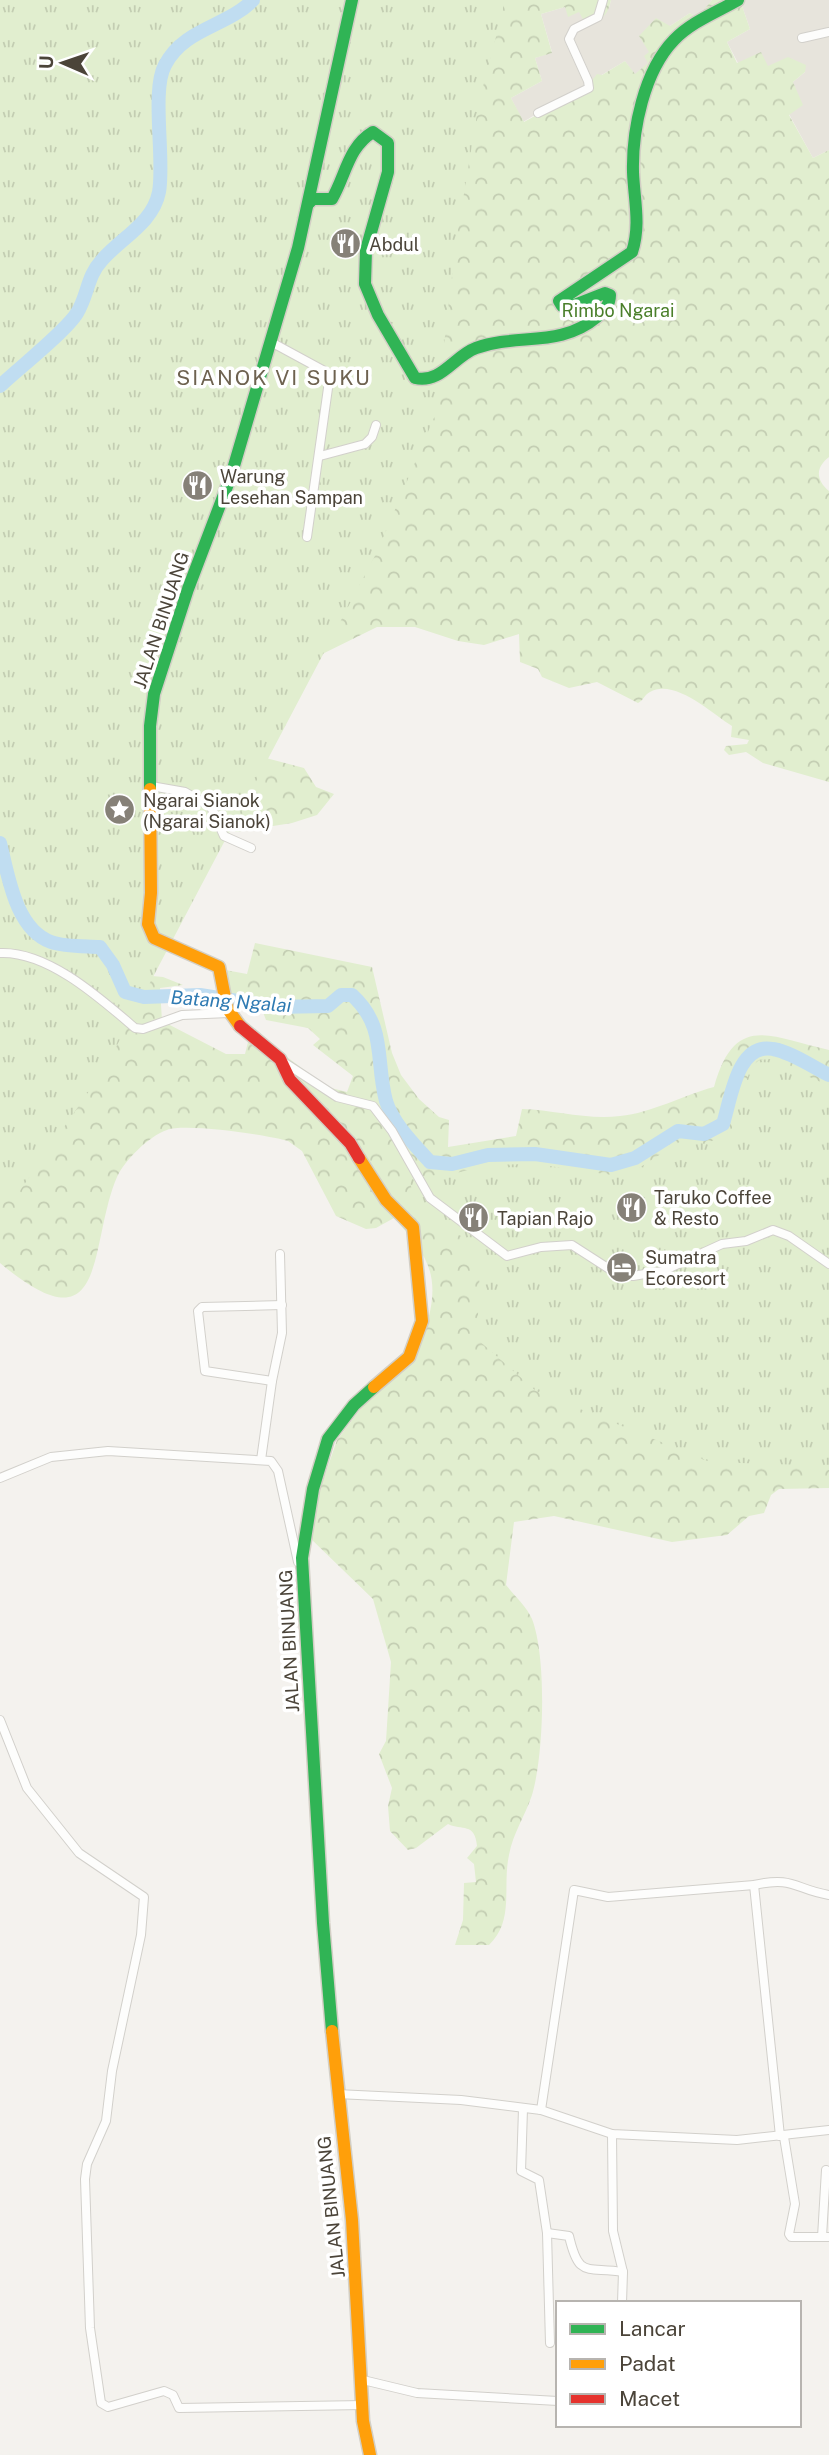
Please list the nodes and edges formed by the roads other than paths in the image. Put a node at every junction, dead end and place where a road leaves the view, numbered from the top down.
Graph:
1 (352, 0) edge
2 (603, 0) edge
3 (738, 0) edge
4 (829, 32) edge
5 (802, 38) dead end
6 (538, 113) dead end
7 (308, 204) junction
8 (271, 342) junction
9 (376, 425) dead end
10 (320, 456) junction
11 (307, 537) dead end
12 (150, 786) junction
13 (251, 848) dead end
14 (0, 953) edge
15 (228, 1010) junction
16 (280, 1059) junction
17 (280, 1254) dead end
18 (829, 1264) edge
19 (282, 1304) junction
20 (272, 1381) junction
21 (261, 1460) junction
22 (0, 1478) edge
23 (301, 1578) junction
24 (0, 1720) edge
25 (754, 1885) junction
26 (829, 1895) edge
27 (337, 2094) junction
28 (523, 2109) junction
29 (541, 2110) junction
30 (829, 2130) edge
31 (612, 2134) junction
32 (782, 2136) junction
33 (826, 2170) dead end
34 (547, 2233) junction
35 (825, 2237) edge
36 (624, 2272) junction
37 (622, 2301) edge
38 (550, 2343) dead end
39 (363, 2380) junction
40 (556, 2401) edge
41 (363, 2405) junction
42 (370, 2455) edge

1 - 7 main road, JALAN BINUANG
2 - 6 street
3 - 7 main road
4 - 5 street
7 - 8 main road, JALAN BINUANG
8 - 10 street
8 - 12 main road, JALAN BINUANG
9 - 10 street
10 - 11 street
12 - 13 street
12 - 15 main road, JALAN BINUANG
14 - 15 street
15 - 16 main road, JALAN BINUANG
16 - 18 street
16 - 23 main road, JALAN BINUANG
17 - 19 street
19 - 20 street
19 - 20 street
20 - 21 street
21 - 22 street
21 - 23 street
23 - 27 main road, JALAN BINUANG
24 - 41 street
25 - 26 street
25 - 29 street
25 - 32 street
27 - 28 street
27 - 39 main road, JALAN BINUANG
28 - 29 street
28 - 34 street
29 - 31 street
30 - 32 street
31 - 32 street
31 - 36 street
32 - 35 street
33 - 35 street
34 - 36 street
34 - 38 street
36 - 37 street
39 - 40 street
39 - 41 main road, JALAN BINUANG
41 - 42 main road, JALAN BINUANG

